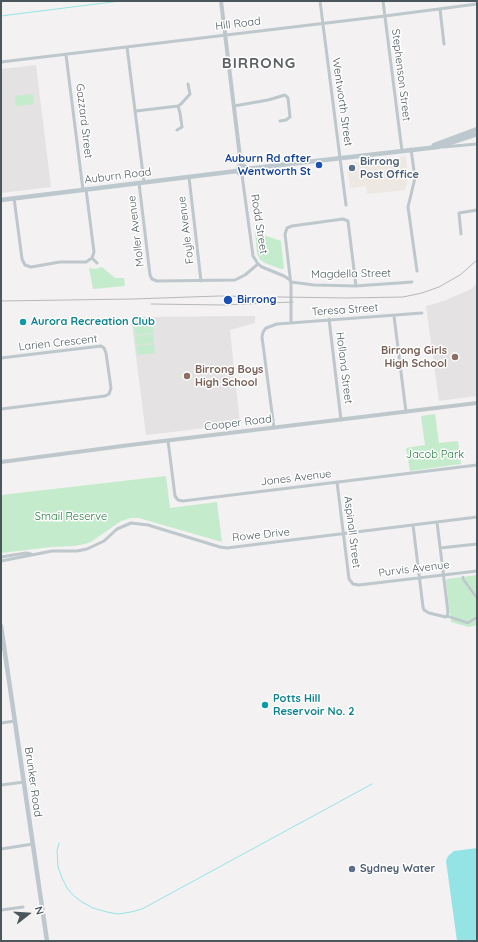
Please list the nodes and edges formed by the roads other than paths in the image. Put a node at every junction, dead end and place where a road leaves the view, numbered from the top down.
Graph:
1 (221, 1) edge
2 (320, 1) edge
3 (383, 1) edge
4 (477, 4) edge
5 (440, 9) junction
6 (385, 16) junction
7 (322, 24) junction
8 (225, 35) junction
9 (444, 44) dead end
10 (127, 47) junction
11 (66, 55) junction
12 (1, 62) edge
13 (188, 84) dead end
14 (178, 106) junction
15 (234, 106) junction
16 (136, 111) junction
17 (280, 121) dead end
18 (477, 129) edge
19 (177, 130) dead end
20 (477, 134) edge
21 (477, 144) edge
22 (428, 147) junction
23 (438, 147) junction
24 (411, 149) junction
25 (402, 150) junction
26 (340, 158) junction
27 (241, 165) junction
28 (246, 169) junction
29 (237, 171) junction
30 (242, 175) junction
31 (189, 177) junction
32 (142, 182) junction
33 (85, 190) junction
34 (14, 198) junction
35 (1, 200) edge
36 (346, 205) dead end
37 (477, 210) edge
38 (461, 234) dead end
39 (92, 258) junction
40 (97, 263) dead end
41 (258, 264) junction
42 (417, 271) dead end
43 (201, 281) junction
44 (290, 281) junction
45 (412, 282) dead end
46 (356, 286) junction
47 (422, 313) dead end
48 (394, 316) junction
49 (329, 319) junction
50 (291, 323) junction
51 (1, 358) edge
52 (477, 403) edge
53 (1, 409) edge
54 (406, 412) junction
55 (341, 420) junction
56 (274, 428) junction
57 (168, 441) junction
58 (1, 462) edge
59 (477, 465) edge
60 (337, 482) junction
61 (477, 517) edge
62 (437, 522) junction
63 (413, 525) junction
64 (344, 534) junction
65 (477, 544) edge
66 (440, 548) junction
67 (33, 554) junction
68 (1, 556) edge
69 (1, 561) edge
70 (477, 571) edge
71 (444, 575) junction
72 (463, 577) dead end
73 (419, 578) junction
74 (353, 584) joint
75 (477, 598) edge
76 (447, 616) junction
77 (477, 617) edge
78 (1, 626) edge
79 (15, 721) junction
80 (1, 723) edge
81 (24, 782) junction
82 (1, 785) edge
83 (33, 844) junction
84 (1, 849) edge
85 (23, 907) dead end
86 (1, 910) edge
87 (47, 941) edge

1 - 8 street
2 - 7 street, Wentworth Street
3 - 6 street, Stephenson Street
4 - 5 street, Hill Road
5 - 6 street, Hill Road
5 - 9 street
6 - 7 street, Hill Road
6 - 25 street, Stephenson Street
7 - 8 street, Hill Road
7 - 26 street, Wentworth Street
8 - 10 street, Hill Road
8 - 15 street
10 - 11 street, Hill Road
10 - 16 street, Moller Avenue
11 - 12 street, Hill Road
11 - 33 street, Gazzard Street
13 - 14 street
14 - 16 street
14 - 19 street
15 - 17 street
15 - 27 street
16 - 32 street, Moller Avenue
18 - 22 main road
20 - 23 main road
21 - 23 street
22 - 23 main road
22 - 24 main road
24 - 25 main road
24 - 42 street
25 - 26 main road
26 - 28 main road
26 - 36 street, Wentworth Street
27 - 28 main road
27 - 29 main road
28 - 30 main road
29 - 30 main road
29 - 31 main road, Auburn Road
30 - 41 street, Rodd Street
31 - 32 main road, Auburn Road
31 - 43 street, Foyle Avenue
32 - 33 main road, Auburn Road
32 - 43 street, Moller Avenue
33 - 34 main road, Auburn Road
33 - 39 street, Gazzard Street
34 - 35 main road, Auburn Road
34 - 39 street
37 - 38 street
39 - 40 street
41 - 43 street
41 - 44 street, Rodd Street
44 - 46 street, Magdella Street
44 - 46 street
44 - 50 street
45 - 46 street, Magdella Street
47 - 48 street, Teresa Street
48 - 49 street, Teresa Street
48 - 54 street
49 - 50 street, Teresa Street
49 - 55 street, Holland Street
50 - 56 street, Teresa Street
51 - 53 street, Larien Crescent
52 - 54 street, Cooper Road
54 - 55 street, Cooper Road
55 - 56 street, Cooper Road
56 - 57 street, Cooper Road
57 - 58 street, Cooper Road
57 - 60 street, Jones Avenue
59 - 60 street, Jones Avenue
60 - 64 street, Aspinall Street
61 - 62 street, Rowe Drive
62 - 63 street, Rowe Drive
62 - 66 street
63 - 64 street, Rowe Drive
63 - 73 street
64 - 67 street, Rowe Drive
64 - 74 street, Aspinall Street
65 - 66 street
66 - 71 street
67 - 68 street, Rowe Drive
67 - 69 street, Rowe Drive
70 - 71 street, Purvis Avenue
71 - 73 street, Purvis Avenue
71 - 76 street
72 - 75 street
73 - 74 street, Purvis Avenue
73 - 76 street
76 - 77 street
78 - 79 main road, Brunker Road
79 - 80 street
79 - 81 main road, Brunker Road
81 - 82 street
81 - 83 main road, Brunker Road
83 - 84 street
83 - 87 main road, Brunker Road
85 - 86 street

